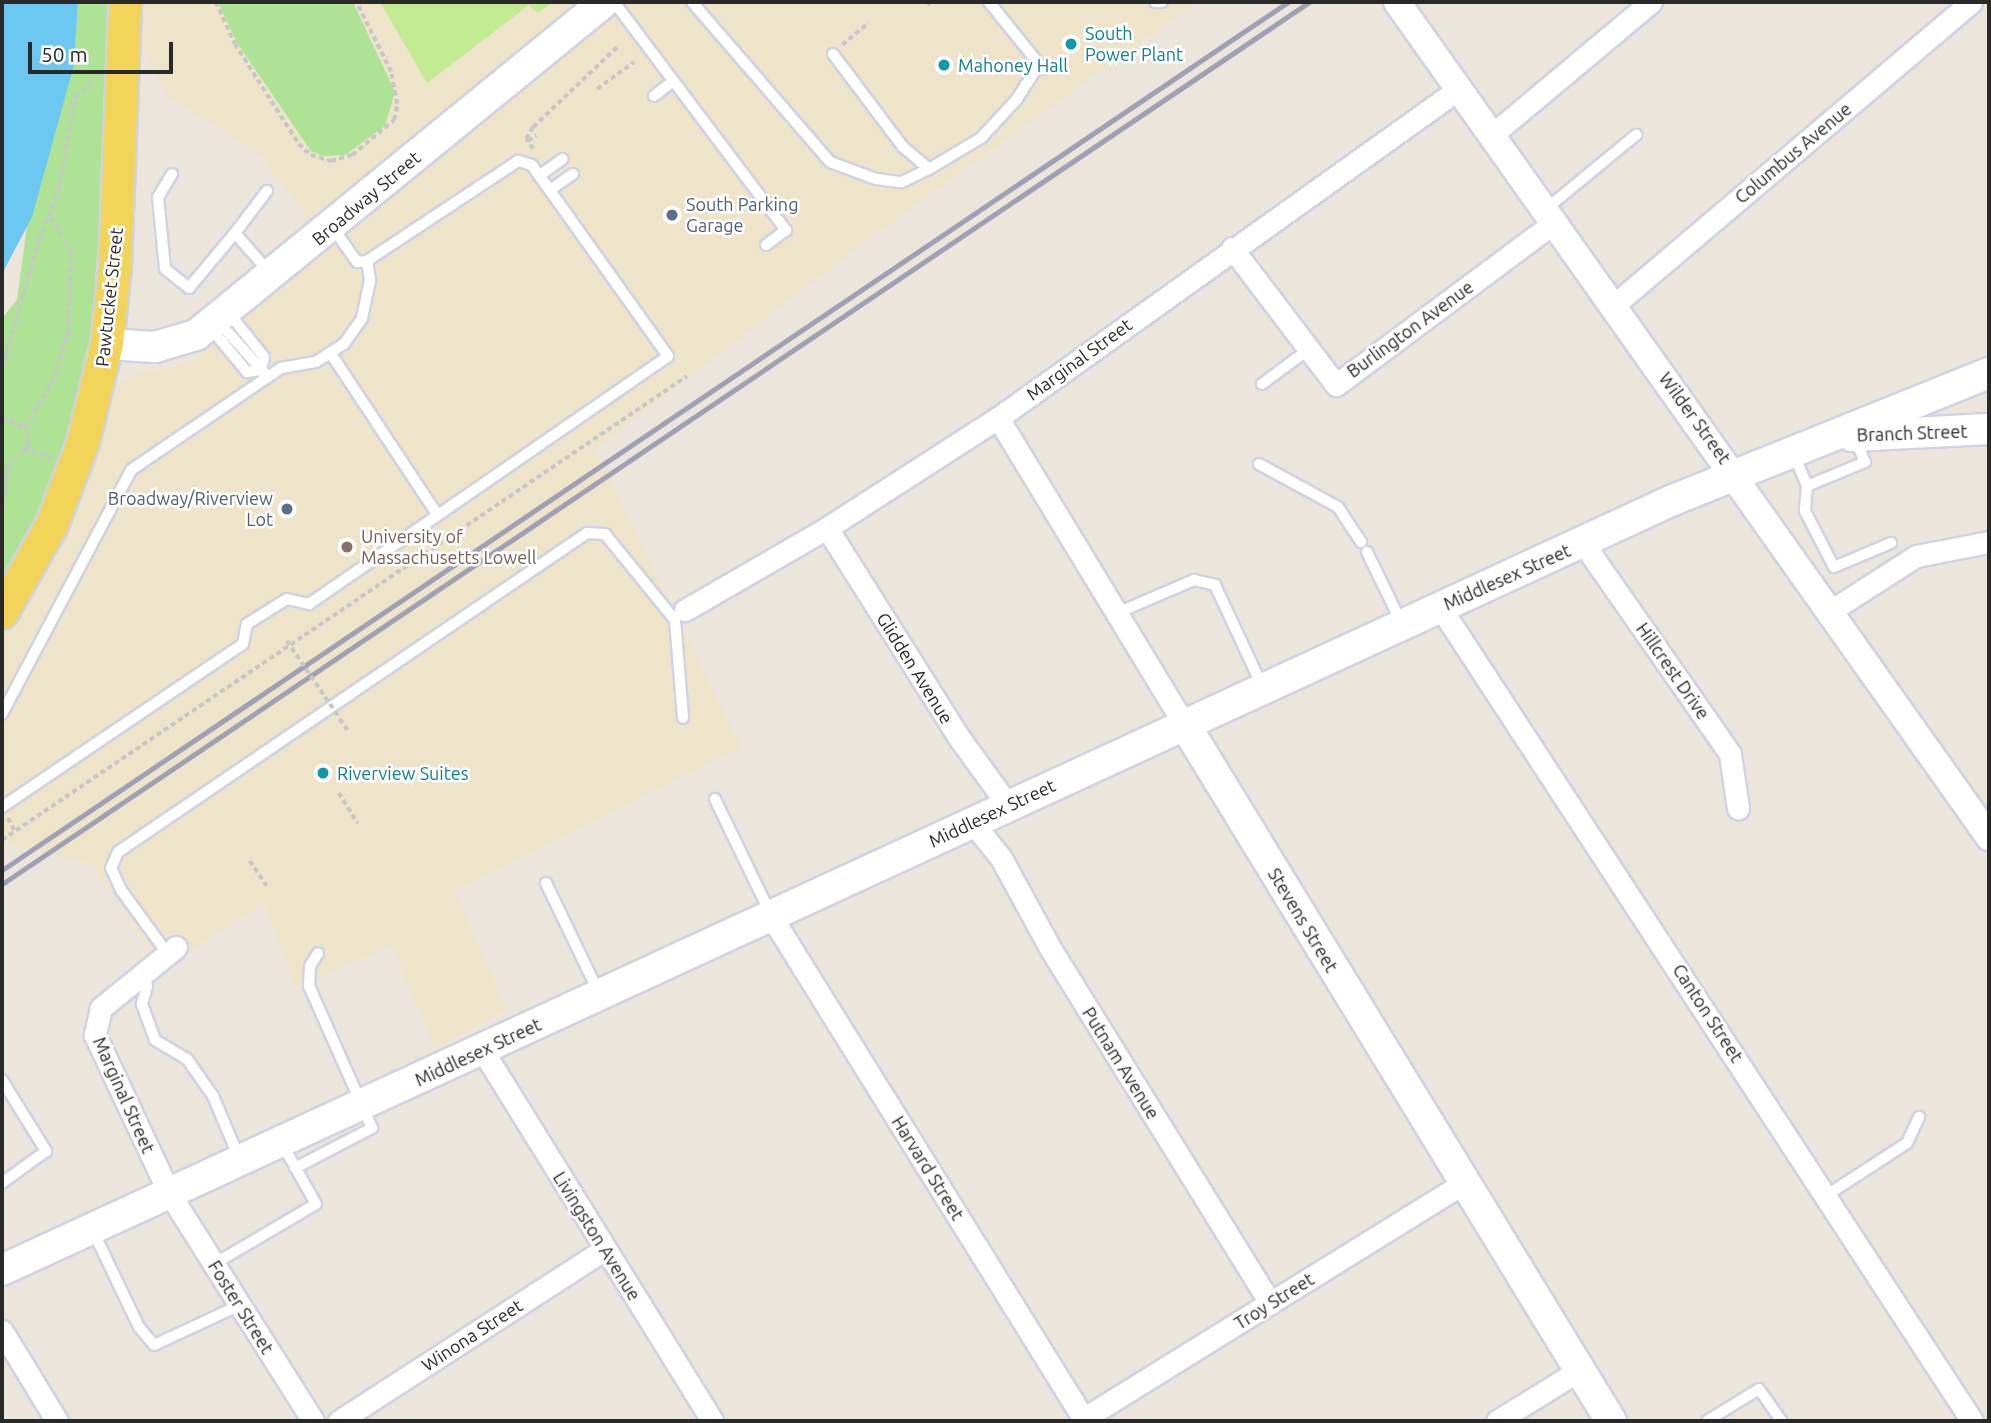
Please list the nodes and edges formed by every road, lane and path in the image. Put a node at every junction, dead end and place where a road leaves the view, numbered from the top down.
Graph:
1 (125, 2) edge
2 (216, 2) edge
3 (356, 2) edge
4 (604, 2) edge
5 (614, 2) edge
6 (692, 2) edge
7 (989, 2) edge
8 (1155, 2) edge
9 (1162, 2) edge
10 (1397, 2) edge
11 (1651, 2) edge
12 (1971, 2) edge
13 (869, 22) dead end
14 (617, 47) dead end
15 (833, 54) joint
16 (634, 62) dead end
17 (123, 77) junction
18 (673, 81) junction
19 (1460, 88) junction
20 (597, 89) dead end
21 (654, 96) dead end
22 (1493, 134) junction
23 (536, 135) dead end
24 (1636, 135) dead end
25 (528, 141) junction
26 (540, 153) dead end
27 (562, 159) dead end
28 (929, 169) junction
29 (172, 174) dead end
30 (573, 174) dead end
31 (539, 176) junction
32 (550, 190) junction
33 (267, 191) dead end
34 (49, 215) junction
35 (1551, 216) junction
36 (332, 227) junction
37 (235, 233) junction
38 (766, 245) dead end
39 (1232, 248) junction
40 (367, 261) junction
41 (272, 275) junction
42 (1614, 305) junction
43 (218, 319) junction
44 (107, 344) junction
45 (1309, 349) junction
46 (331, 354) junction
47 (2, 367) edge
48 (1989, 373) edge
49 (264, 374) junction
50 (687, 376) dead end
51 (1262, 384) dead end
52 (1960, 385) junction
53 (1989, 396) edge
54 (998, 418) junction
55 (2, 419) edge
56 (25, 427) junction
57 (1989, 429) edge
58 (1844, 436) junction
59 (1793, 453) junction
60 (2, 464) edge
61 (1259, 464) dead end
62 (8, 466) junction
63 (1737, 476) junction
64 (1807, 486) junction
65 (437, 514) junction
66 (2, 515) edge
67 (827, 528) junction
68 (1361, 542) dead end
69 (1989, 542) edge
70 (1583, 543) junction
71 (1891, 543) dead end
72 (1367, 552) dead end
73 (1440, 607) junction
74 (685, 610) dead end
75 (1832, 610) junction
76 (2, 613) edge
77 (1117, 613) junction
78 (1402, 624) junction
79 (288, 643) junction
80 (1264, 689) junction
81 (2, 714) edge
82 (683, 718) dead end
83 (1185, 725) junction
84 (349, 732) dead end
85 (339, 793) dead end
86 (715, 799) dead end
87 (1008, 805) junction
88 (2, 808) edge
89 (1738, 808) dead end
90 (972, 822) junction
91 (358, 823) dead end
92 (1989, 837) edge
93 (2, 840) edge
94 (250, 860) dead end
95 (546, 883) dead end
96 (267, 886) dead end
97 (771, 916) junction
98 (172, 950) joint
99 (318, 953) dead end
100 (145, 972) junction
101 (600, 995) junction
102 (482, 1051) junction
103 (2, 1080) edge
104 (362, 1106) junction
105 (1919, 1116) dead end
106 (281, 1142) junction
107 (240, 1161) junction
108 (295, 1168) junction
109 (1465, 1182) junction
110 (2, 1183) edge
111 (169, 1193) junction
112 (1827, 1195) junction
113 (92, 1229) junction
114 (605, 1249) junction
115 (214, 1264) junction
116 (2, 1270) edge
117 (1270, 1303) junction
118 (240, 1305) junction
119 (2, 1331) edge
120 (1580, 1370) junction
121 (1084, 1420) edge
122 (57, 1421) edge
123 (313, 1421) edge
124 (338, 1421) edge
125 (712, 1421) edge
126 (1497, 1421) edge
127 (1611, 1421) edge
128 (1707, 1421) edge
129 (1781, 1421) edge
130 (1972, 1421) edge

1 - 17 main road, Pawtucket Street
2 - 3 path
4 - 36 main road, Broadway Street
5 - 18 lane
6 - 28 lane
7 - 28 lane
8 - 9 lane
10 - 19 street, Wilder Street
11 - 22 street
12 - 42 street, Columbus Avenue
13 - 15 path
14 - 25 path
15 - 28 lane
16 - 20 path
17 - 34 path
17 - 44 main road, Pawtucket Street
18 - 21 lane
18 - 38 lane
19 - 22 street, Wilder Street
19 - 39 street, Marginal Street
22 - 35 street, Wilder Street
23 - 25 path
24 - 35 lane
25 - 26 path
27 - 31 lane
29 - 37 lane
30 - 32 lane
31 - 32 lane
31 - 40 lane
32 - 65 lane
33 - 37 lane
34 - 47 path
34 - 56 path
35 - 42 street, Wilder Street
35 - 45 street, Burlington Avenue
36 - 40 lane
36 - 41 main road, Broadway Street
37 - 41 lane
39 - 45 street, Burlington Avenue
39 - 54 street, Marginal Street
40 - 46 lane
41 - 43 main road, Broadway Street
42 - 63 street, Wilder Street
43 - 44 main road, Broadway Street
43 - 49 lane
43 - 49 lane
44 - 76 main road, Pawtucket Street
45 - 51 lane
46 - 49 lane
46 - 65 lane
48 - 52 main road, Middlesex Street
49 - 81 lane
50 - 79 path
52 - 53 main road
52 - 58 main road, Middlesex Street
54 - 67 street, Marginal Street
54 - 77 street, Stevens Street
55 - 56 path
56 - 62 path
57 - 58 main road, Branch Street
58 - 59 main road, Middlesex Street
58 - 64 lane
59 - 63 main road, Middlesex Street
59 - 64 lane
60 - 62 path
61 - 68 lane
62 - 66 path
63 - 70 main road, Middlesex Street
63 - 75 street, Wilder Street
64 - 71 lane
65 - 88 lane
67 - 74 street, Marginal Street
67 - 87 street, Glidden Avenue
69 - 75 street
70 - 73 main road, Middlesex Street
70 - 89 street, Hillcrest Drive
72 - 78 lane
73 - 78 main road, Middlesex Street
73 - 112 street, Canton Street
75 - 92 street, Wilder Street
77 - 80 lane
77 - 83 street, Stevens Street
78 - 80 main road, Middlesex Street
79 - 84 path, bridge
79 - 93 path
80 - 83 main road, Middlesex Street
82 - 98 lane
83 - 87 main road, Middlesex Street
83 - 109 main road, Stevens Street
85 - 91 path
86 - 97 lane
87 - 90 main road, Middlesex Street
90 - 97 main road, Middlesex Street
90 - 117 street, Putnam Avenue
94 - 96 path
95 - 101 lane
97 - 101 main road, Middlesex Street
97 - 121 street, Harvard Street
98 - 100 street, Marginal Street
99 - 104 lane
100 - 107 lane
100 - 111 street, Marginal Street
101 - 102 main road, Middlesex Street
102 - 104 main road, Middlesex Street
102 - 114 street, Livingston Avenue
103 - 110 lane
104 - 106 main road, Middlesex Street
104 - 108 lane
105 - 112 lane
106 - 107 main road, Middlesex Street
106 - 108 lane
107 - 111 main road, Middlesex Street
108 - 115 lane
109 - 117 street, Troy Street
109 - 120 main road, Stevens Street
111 - 113 main road, Middlesex Street
111 - 115 street, Foster Street
112 - 130 street, Canton Street
113 - 116 main road, Middlesex Street
113 - 118 lane
114 - 124 street, Winona Street
114 - 125 street, Livingston Avenue
115 - 118 street, Foster Street
117 - 121 street, Troy Street
118 - 123 street, Foster Street
119 - 122 street
120 - 126 street
120 - 127 main road, Stevens Street
128 - 129 lane

